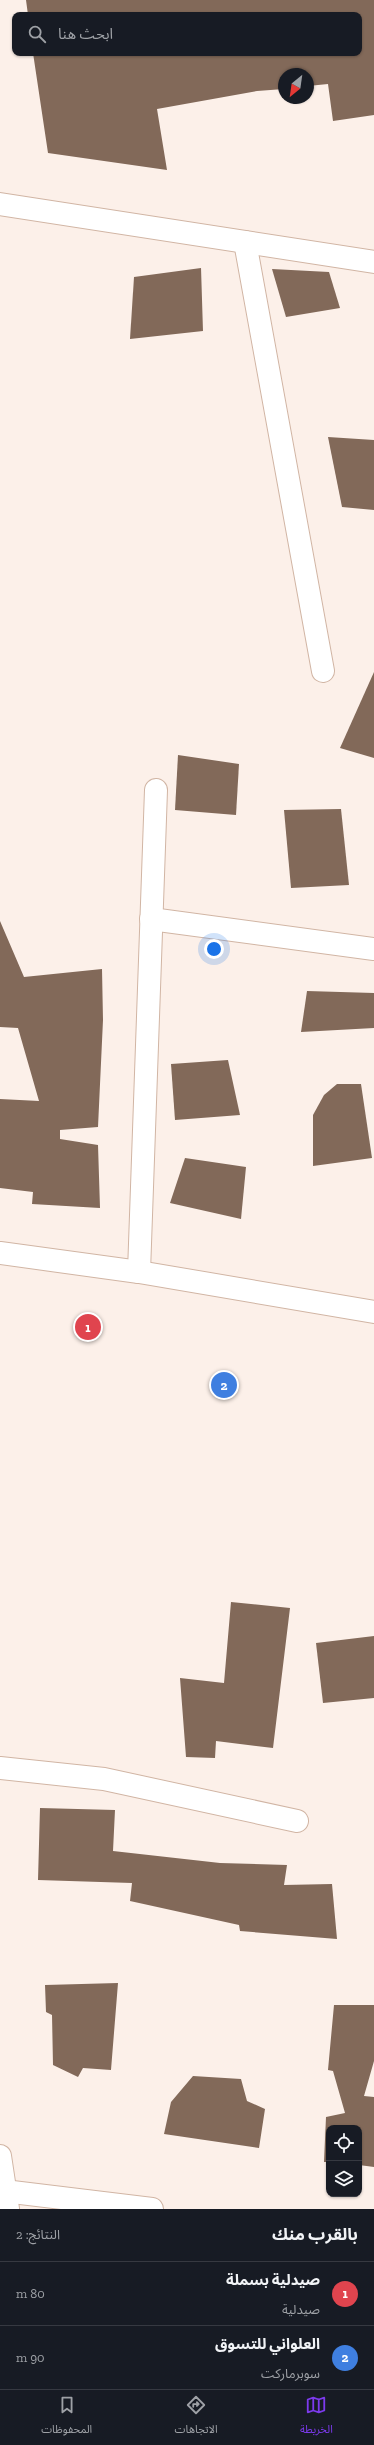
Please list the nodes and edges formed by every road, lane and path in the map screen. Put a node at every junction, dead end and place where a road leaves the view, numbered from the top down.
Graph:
1 (0, 204) edge
2 (245, 242) junction
3 (374, 262) edge
4 (324, 671) dead end
5 (156, 790) dead end
6 (151, 919) junction
7 (374, 949) edge
8 (0, 1253) edge
9 (139, 1272) junction
10 (374, 1312) edge
11 (0, 1768) edge
12 (297, 1821) dead end
13 (0, 2156) edge
14 (6, 2200) edge
15 (152, 2209) edge

1 - 2 street
2 - 3 street
2 - 4 street
5 - 6 street
6 - 7 street
6 - 9 street
8 - 9 street
9 - 10 street
11 - 12 street
13 - 14 street
14 - 15 street

